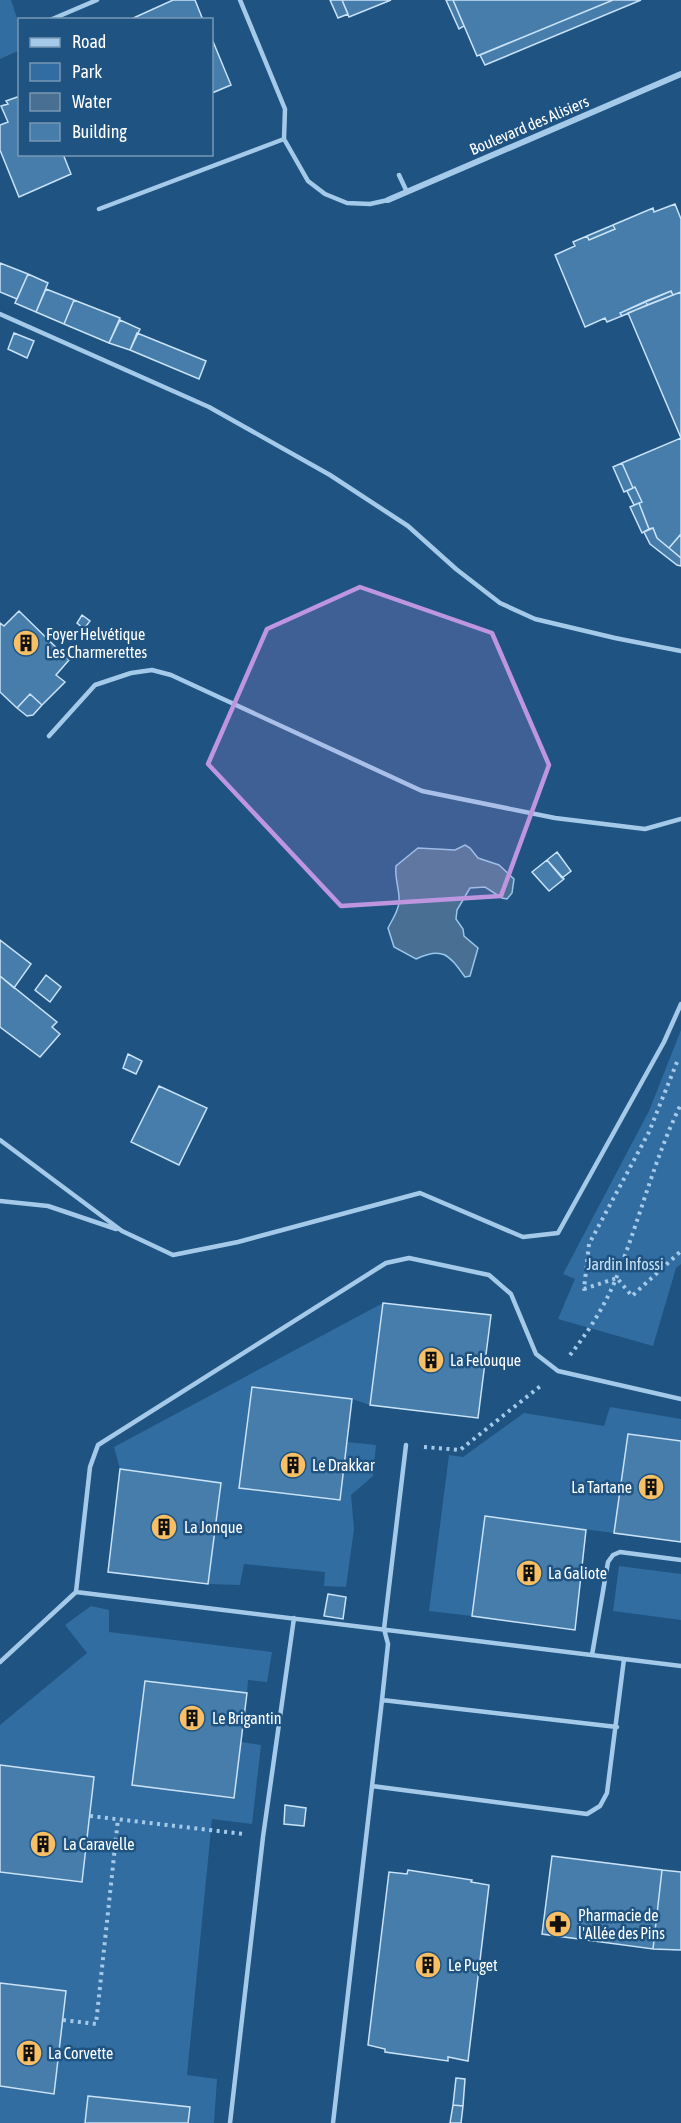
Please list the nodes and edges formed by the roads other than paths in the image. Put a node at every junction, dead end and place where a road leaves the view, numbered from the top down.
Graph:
1 (97, 0) edge
2 (240, 0) edge
3 (55, 18) edge
4 (681, 74) edge
5 (284, 139) junction
6 (399, 175) dead end
7 (407, 192) junction
8 (388, 200) joint
9 (99, 209) dead end
10 (0, 314) edge
11 (681, 651) edge
12 (49, 736) dead end
13 (681, 819) edge
14 (681, 1004) edge
15 (0, 1140) edge
16 (0, 1201) edge
17 (122, 1231) junction
18 (681, 1399) edge
19 (406, 1445) road end
20 (681, 1560) edge
21 (76, 1592) junction
22 (294, 1618) junction
23 (384, 1629) junction
24 (592, 1655) junction
25 (624, 1659) junction
26 (0, 1662) edge
27 (681, 1666) edge
28 (382, 1700) junction
29 (617, 1726) junction
30 (372, 1786) junction
31 (230, 2123) edge
32 (333, 2123) edge

1 - 3 lane
2 - 5 lane
4 - 7 street, Boulevard des Alisiers
5 - 8 lane
5 - 9 lane
6 - 7 lane
7 - 8 street, Boulevard des Alisiers
10 - 11 lane
12 - 13 lane
14 - 17 lane
15 - 17 lane
16 - 17 lane
18 - 21 lane
19 - 23 lane
20 - 24 lane
21 - 22 lane
21 - 26 lane
22 - 23 lane
22 - 31 lane
23 - 24 lane
23 - 28 lane
24 - 25 lane
25 - 27 lane
25 - 29 lane
28 - 29 lane
28 - 30 lane
29 - 30 lane
30 - 32 lane

